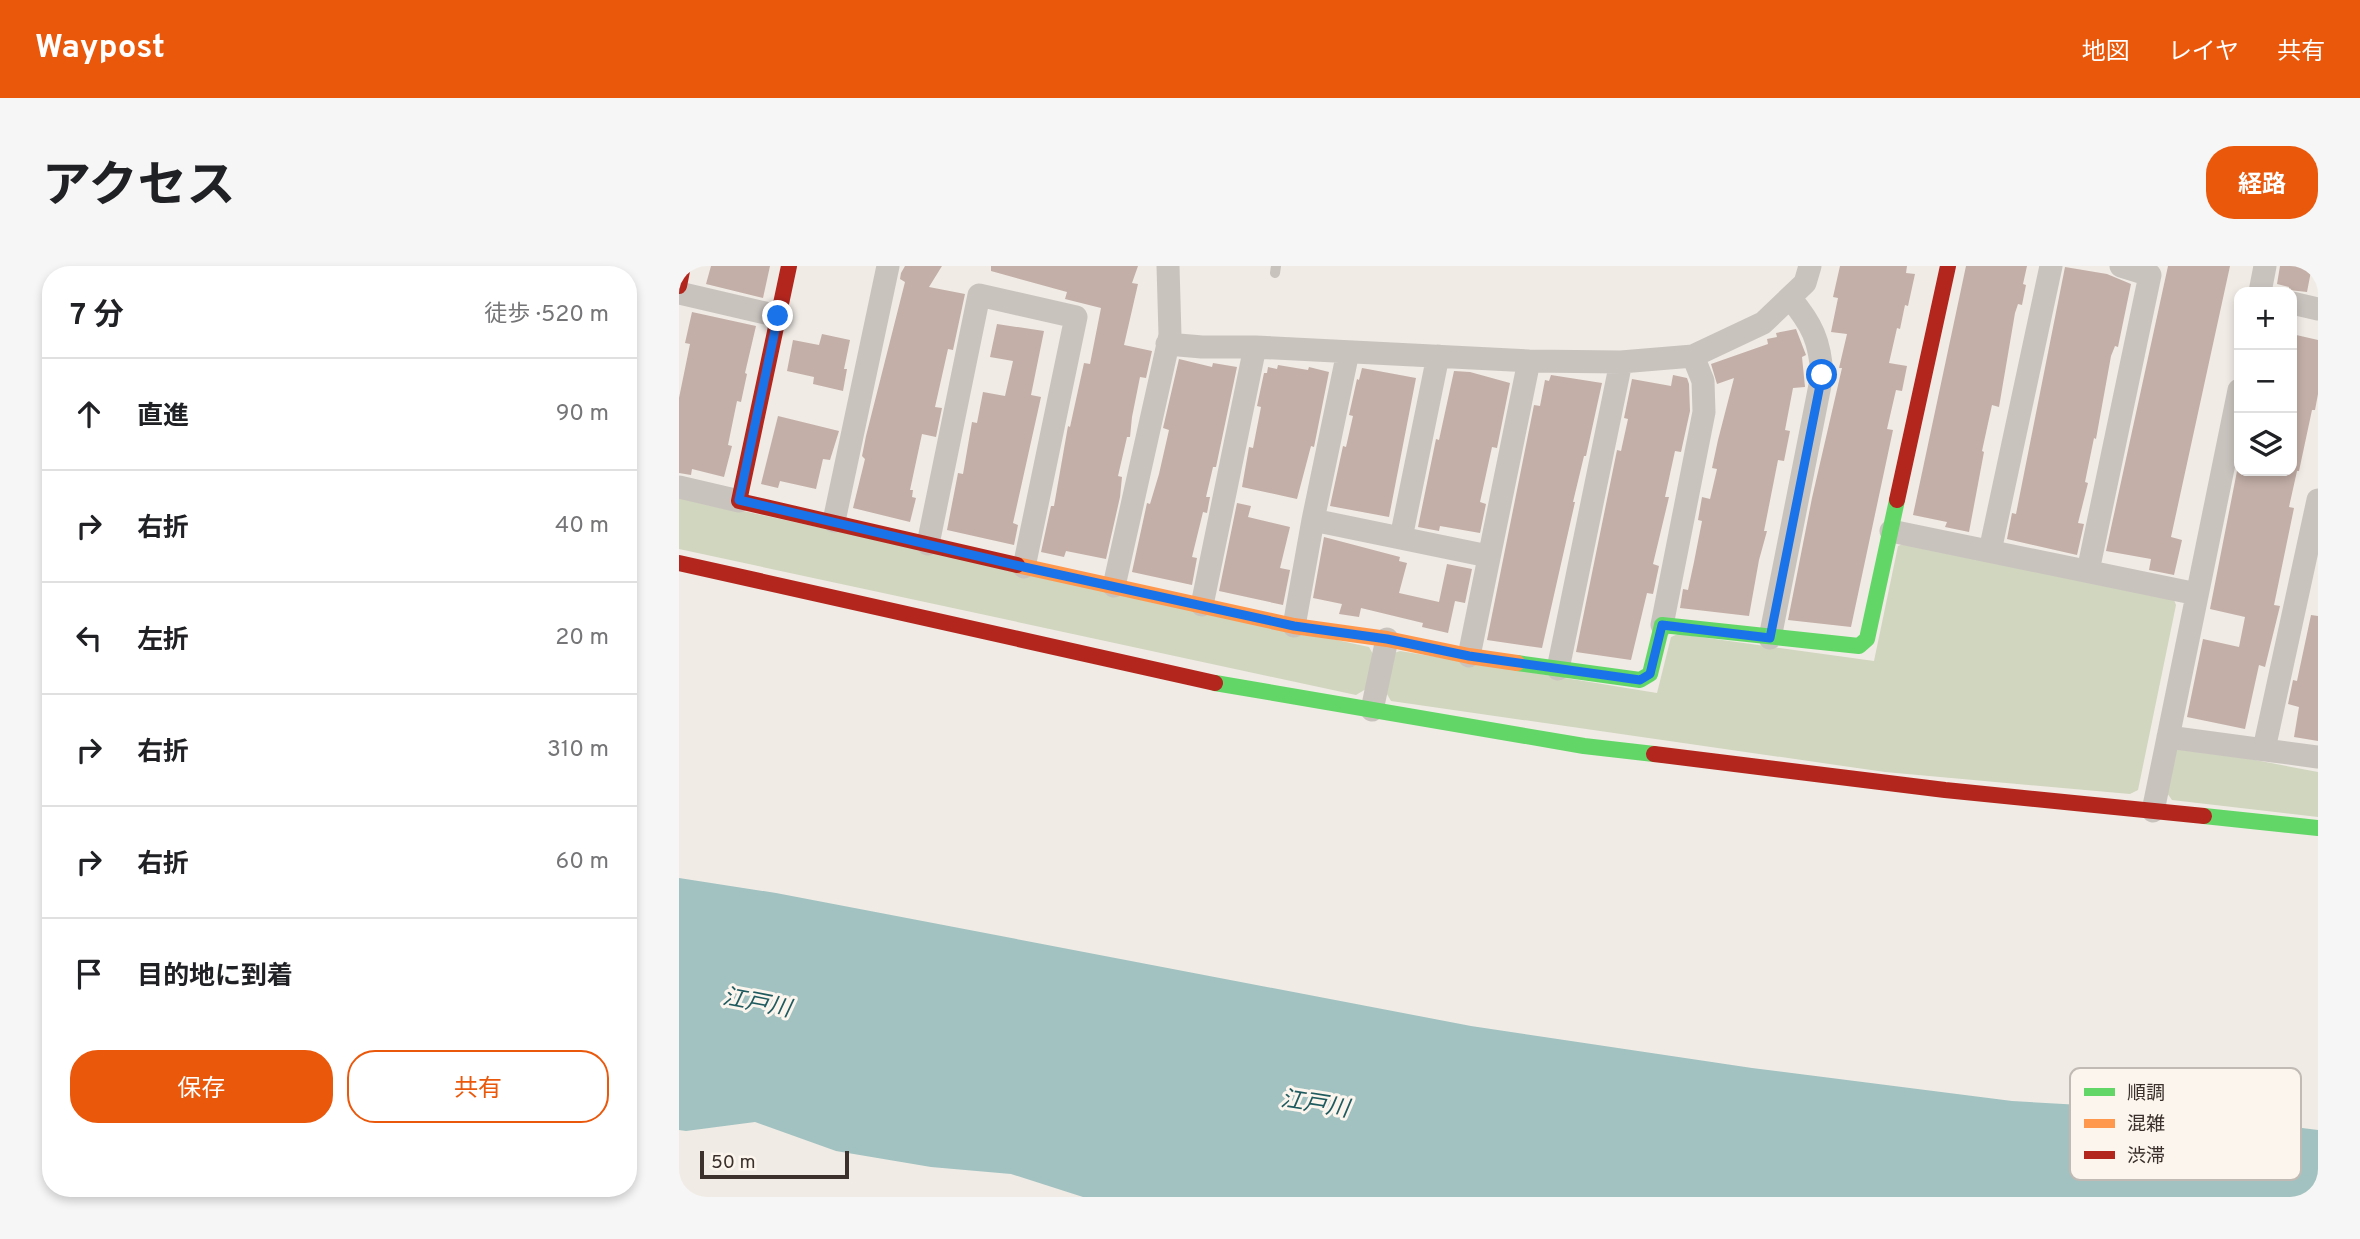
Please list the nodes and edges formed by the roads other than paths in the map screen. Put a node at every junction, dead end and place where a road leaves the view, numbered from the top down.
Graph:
1 (683, 266) edge
2 (789, 266) edge
3 (888, 266) edge
4 (1167, 266) edge
5 (1809, 266) edge
6 (1948, 266) edge
7 (2051, 266) edge
8 (2121, 266) edge
9 (2265, 266) edge
10 (679, 286) edge
11 (2261, 287) edge
12 (679, 293) edge
13 (1790, 298) junction
14 (2297, 304) edge
15 (2318, 309) edge
16 (778, 316) junction
17 (1167, 344) junction
18 (1255, 347) junction
19 (1348, 352) junction
20 (1438, 356) junction
21 (1693, 356) junction
22 (1529, 361) junction
23 (1622, 362) junction
24 (2234, 413) edge
25 (679, 487) edge
26 (2318, 499) edge
27 (739, 500) junction
28 (1313, 520) junction
29 (834, 521) junction
30 (1891, 531) junction
31 (1401, 538) junction
32 (928, 544) junction
33 (1990, 551) junction
34 (1488, 556) junction
35 (679, 562) edge
36 (1024, 567) junction
37 (2088, 571) junction
38 (1114, 586) junction
39 (2197, 594) junction
40 (1202, 605) junction
41 (1662, 625) junction
42 (1294, 626) junction
43 (1770, 638) junction
44 (1387, 639) junction
45 (1469, 656) junction
46 (1558, 669) junction
47 (1372, 710) junction
48 (2168, 737) junction
49 (2265, 749) junction
50 (2318, 757) edge
51 (2153, 811) junction
52 (2318, 828) edge

1 - 10 street
2 - 16 street
3 - 29 street
4 - 17 street
5 - 13 street
6 - 30 street
7 - 33 street
8 - 37 street
9 - 11 street
12 - 16 street
13 - 21 street
13 - 43 street
14 - 15 street
16 - 27 street
17 - 18 street
17 - 38 street
18 - 19 street
18 - 40 street
19 - 20 street
19 - 28 street
20 - 22 street
20 - 31 street
21 - 23 street
21 - 41 street
22 - 23 street
22 - 34 street
23 - 46 street
24 - 39 street
25 - 27 street
26 - 49 street
27 - 29 street
28 - 31 street
28 - 42 street
29 - 32 street
30 - 33 street
30 - 43 street
31 - 34 street
32 - 36 street
32 - 36 street
33 - 37 street
34 - 45 street
35 - 47 street
36 - 38 street
37 - 39 street
38 - 40 street
39 - 48 street
40 - 42 street
41 - 43 street
41 - 46 street
42 - 44 street
44 - 45 street
44 - 47 street
45 - 46 street
47 - 51 street
48 - 49 street
48 - 51 street
49 - 50 street
51 - 52 street

